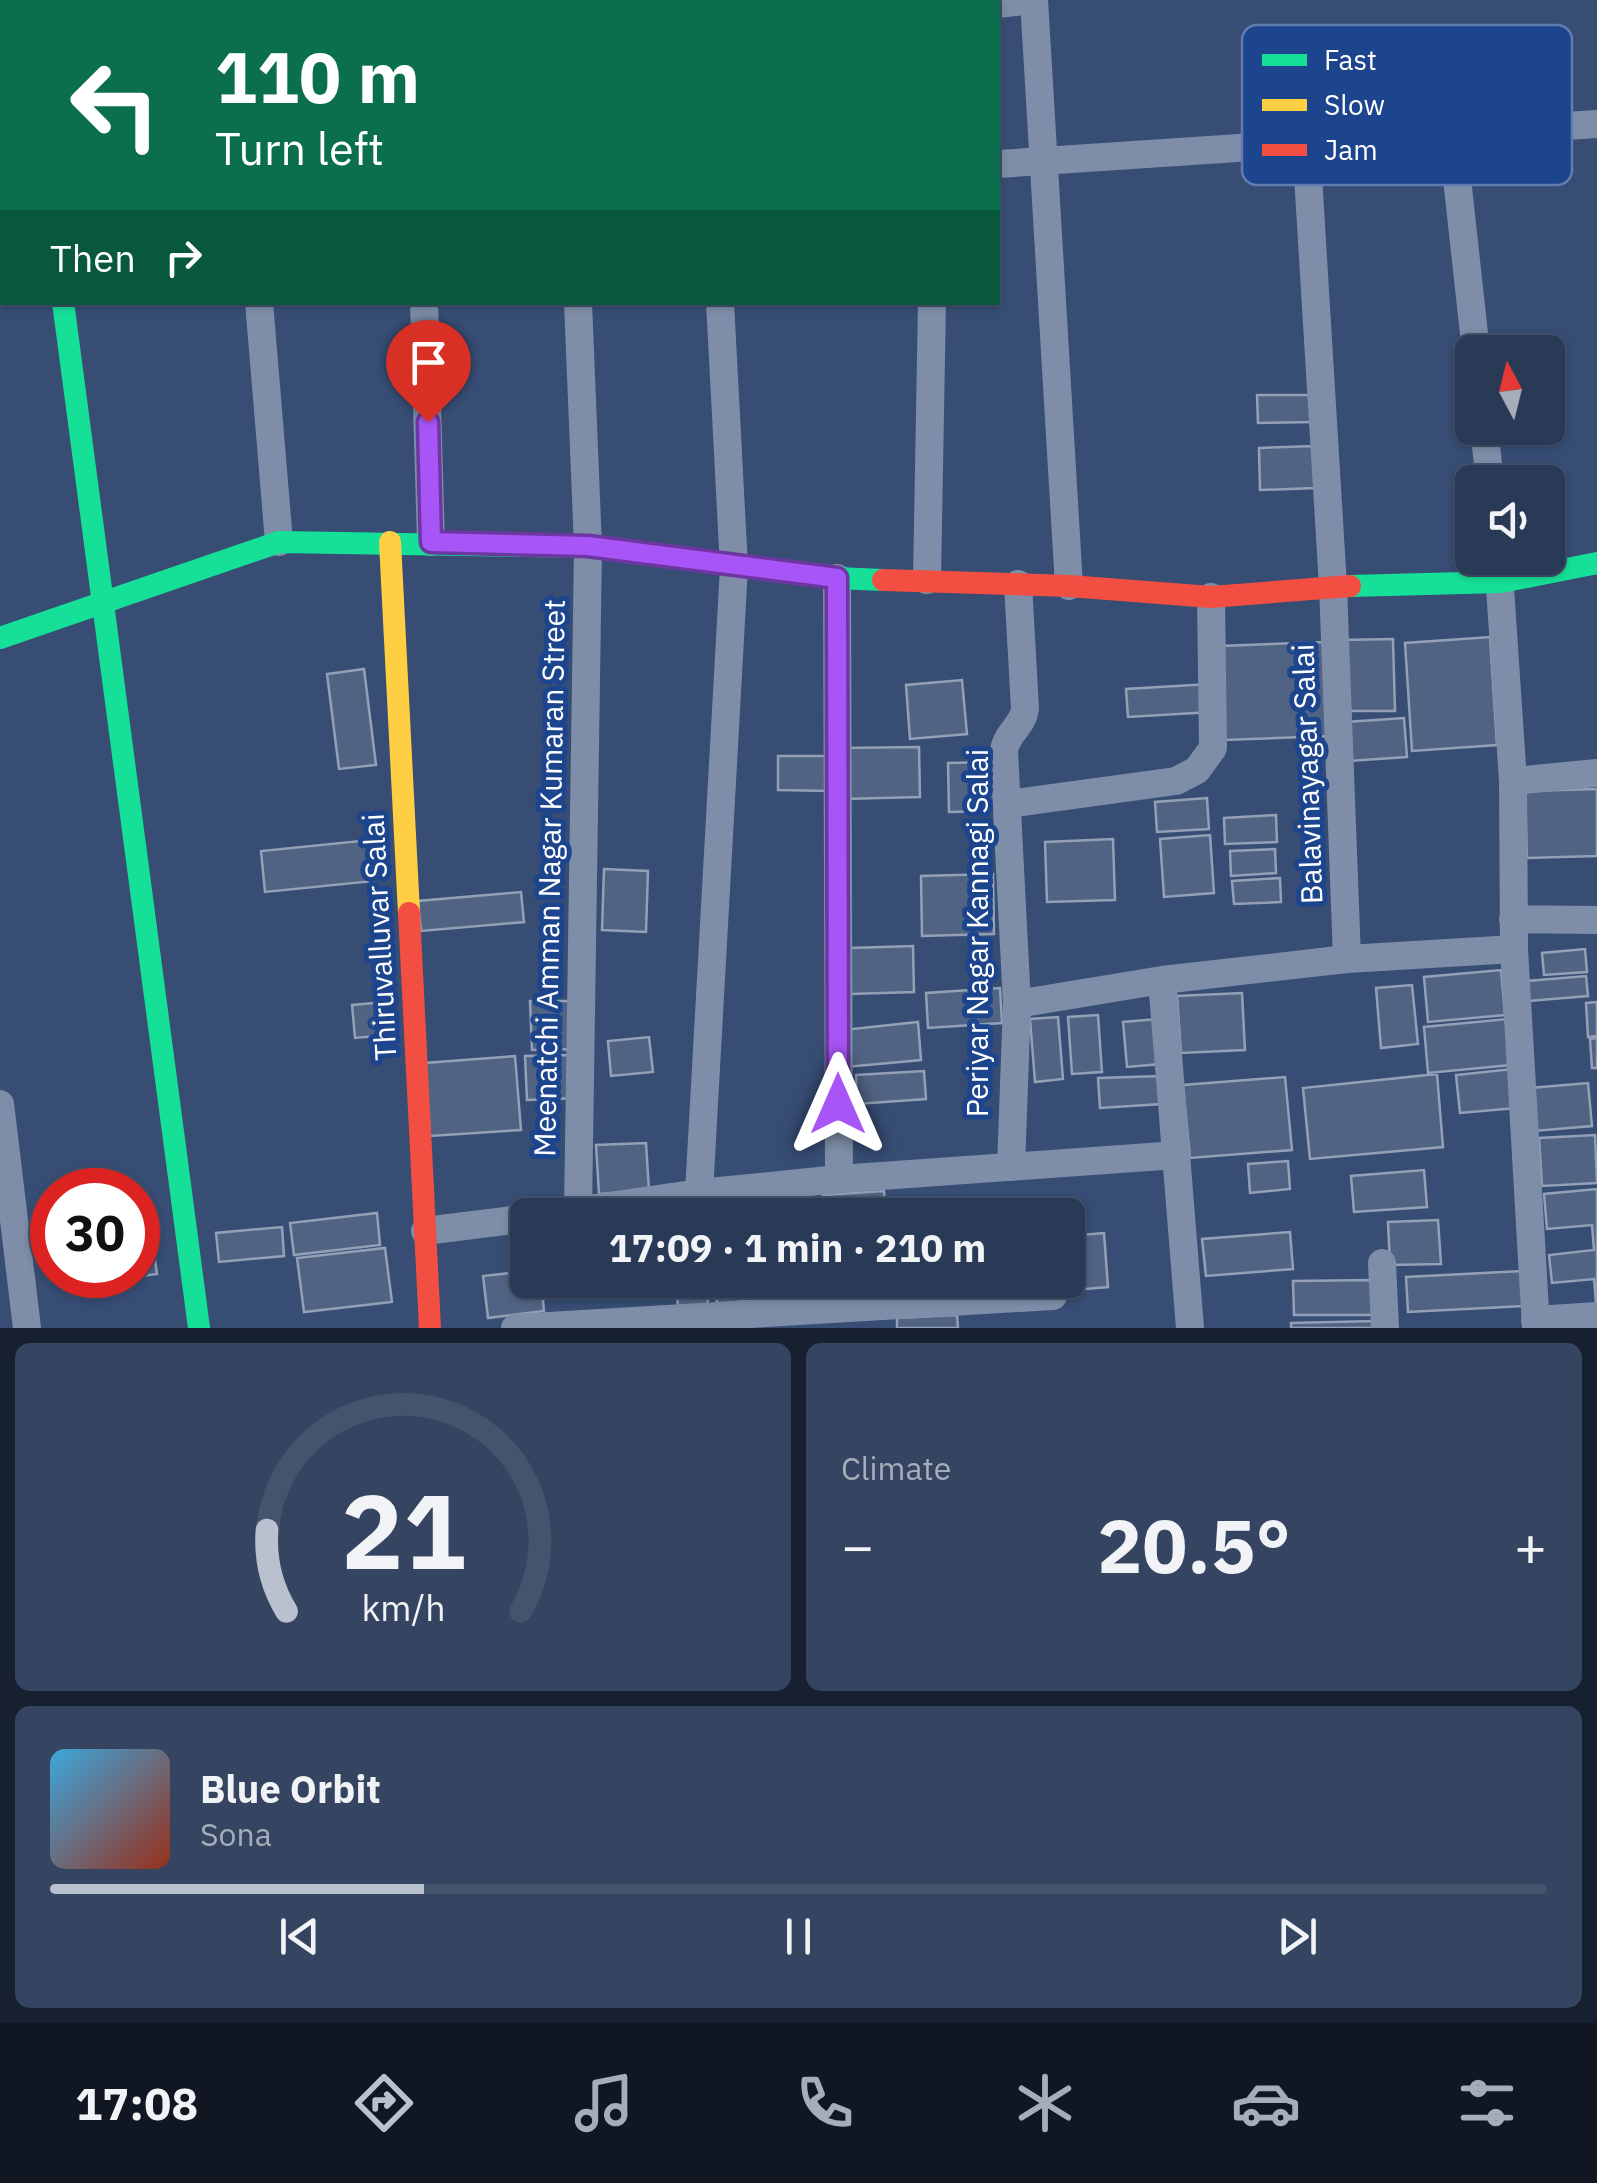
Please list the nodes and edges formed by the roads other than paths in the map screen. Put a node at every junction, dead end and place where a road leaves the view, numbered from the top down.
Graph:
1 (1000, 4) edge
2 (1597, 124) edge
3 (1572, 126) edge
4 (1242, 147) edge
5 (1044, 160) junction
6 (1000, 164) edge
7 (1309, 185) edge
8 (1458, 185) edge
9 (62, 305) edge
10 (259, 305) edge
11 (424, 305) edge
12 (578, 305) edge
13 (720, 305) edge
14 (932, 305) edge
15 (1474, 335) edge
16 (279, 542) junction
17 (390, 542) junction
18 (431, 542) junction
19 (588, 546) junction
20 (1597, 562) edge
21 (1565, 565) edge
22 (734, 567) junction
23 (1455, 574) edge
24 (1500, 575) edge
25 (837, 578) junction
26 (927, 580) junction
27 (1018, 584) junction
28 (1069, 586) junction
29 (1333, 586) junction
30 (1212, 597) junction
31 (104, 600) junction
32 (0, 638) edge
33 (1597, 772) edge
34 (1513, 781) junction
35 (1006, 804) junction
36 (1514, 918) junction
37 (1597, 920) edge
38 (1514, 948) junction
39 (1347, 959) junction
40 (1162, 980) junction
41 (1017, 1004) junction
42 (0, 1104) edge
43 (1177, 1156) junction
44 (1011, 1166) junction
45 (839, 1179) junction
46 (699, 1193) junction
47 (578, 1198) edge
48 (665, 1198) edge
49 (510, 1220) edge
50 (425, 1231) junction
51 (1382, 1263) dead end
52 (1019, 1298) edge
53 (1597, 1316) edge
54 (1536, 1324) edge
55 (28, 1328) edge
56 (199, 1328) edge
57 (430, 1328) edge
58 (515, 1328) edge
59 (1190, 1328) edge
60 (1384, 1328) edge

1 - 5 street
2 - 3 street
4 - 5 street
5 - 6 street
5 - 28 street
7 - 29 street, Balavinayagar Salai
8 - 15 street
9 - 31 street
10 - 16 street
11 - 18 street
12 - 19 street, Meenatchi Amman Nagar Kumaran Street
13 - 22 street
14 - 26 street
16 - 17 street
16 - 31 street
17 - 18 street
17 - 50 street, Thiruvalluvar Salai
18 - 19 street
19 - 22 street
19 - 47 street, Meenatchi Amman Nagar Kumaran Street
20 - 21 street
22 - 25 street
22 - 46 street
23 - 29 street
24 - 34 street
25 - 26 street
25 - 45 street
26 - 27 street
27 - 28 street
27 - 35 street, Periyar Nagar Kannagi Salai
28 - 30 street
29 - 30 street
29 - 39 street, Balavinayagar Salai
30 - 35 street
31 - 32 street
31 - 56 street
33 - 34 street
34 - 36 street
35 - 41 street, Periyar Nagar Kannagi Salai
36 - 37 street
36 - 38 street
38 - 39 street
38 - 54 street
39 - 40 street
40 - 41 street
40 - 43 street
41 - 44 street, Periyar Nagar Kannagi Salai
42 - 55 street
43 - 44 street
43 - 59 street
44 - 45 street
45 - 46 street
46 - 48 street
49 - 50 street
50 - 57 street, Thiruvalluvar Salai
51 - 60 street
52 - 58 street
53 - 54 street

